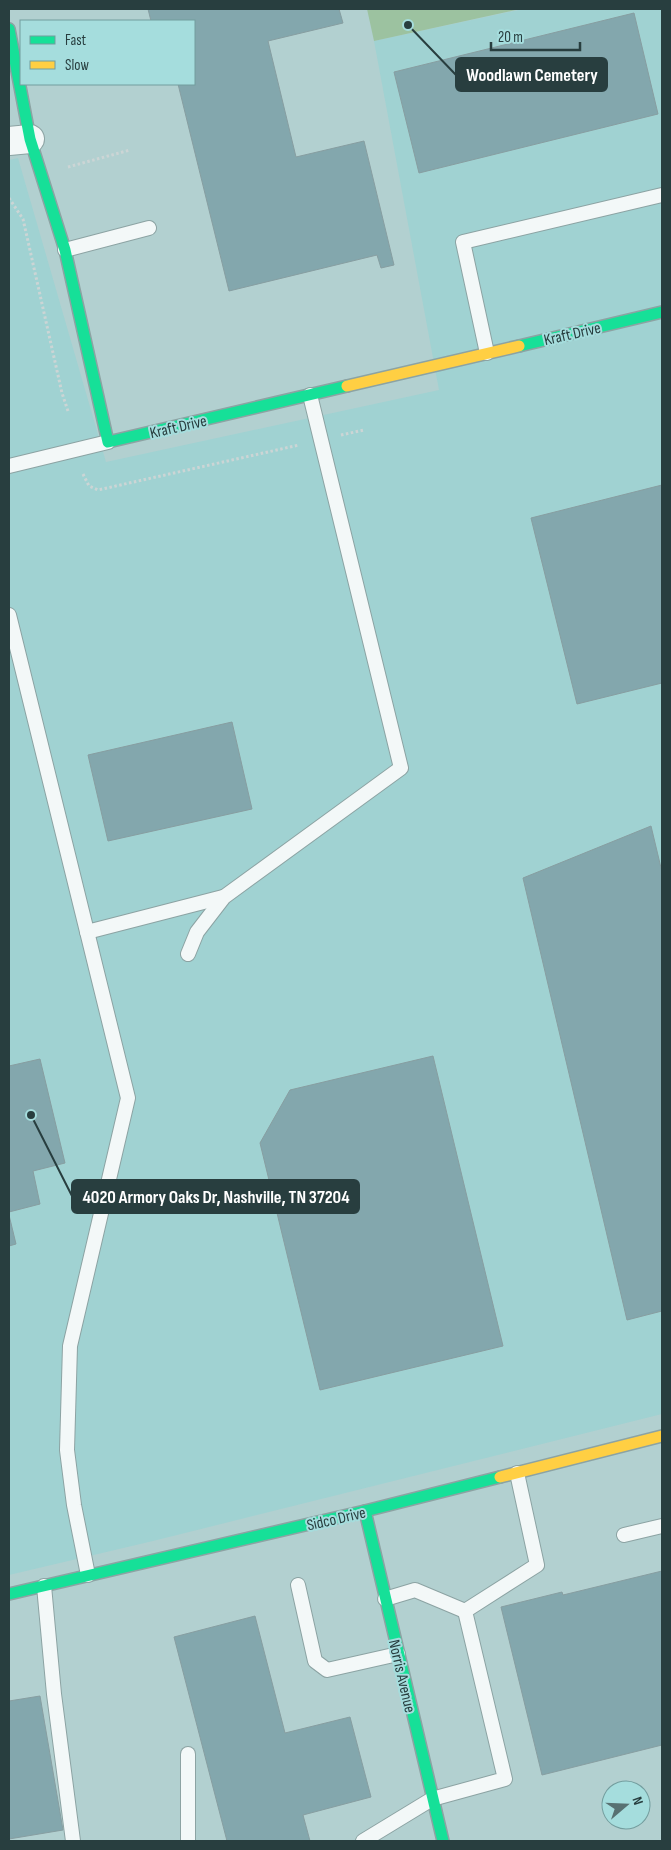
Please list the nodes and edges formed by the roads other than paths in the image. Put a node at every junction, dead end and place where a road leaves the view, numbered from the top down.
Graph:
1 (9, 29) edge
2 (20, 140) edge
3 (662, 195) edge
4 (149, 228) dead end
5 (65, 250) junction
6 (662, 312) edge
7 (487, 353) junction
8 (310, 395) junction
9 (108, 442) junction
10 (9, 466) edge
11 (9, 615) edge
12 (224, 897) junction
13 (87, 932) junction
14 (188, 954) dead end
15 (662, 1436) edge
16 (517, 1473) junction
17 (365, 1511) junction
18 (662, 1526) edge
19 (624, 1535) dead end
20 (88, 1575) junction
21 (298, 1585) dead end
22 (44, 1586) junction
23 (9, 1594) edge
24 (385, 1599) junction
25 (465, 1611) junction
26 (398, 1654) junction
27 (188, 1754) dead end
28 (432, 1799) junction
29 (73, 1841) edge
30 (188, 1841) edge
31 (362, 1841) edge
32 (443, 1841) edge

1 - 2 street
2 - 5 street
3 - 7 lane
4 - 5 lane
5 - 9 street
6 - 7 street, Kraft Drive
7 - 8 street, Kraft Drive
8 - 9 street, Kraft Drive
8 - 12 lane
9 - 10 lane
11 - 13 lane
12 - 13 lane
12 - 14 lane
13 - 20 lane
15 - 16 street, Sidco Drive
16 - 17 street, Sidco Drive
16 - 25 lane
17 - 20 street, Sidco Drive
17 - 24 street, Norris Avenue
18 - 19 lane
20 - 22 street, Sidco Drive
21 - 26 lane
22 - 23 street, Sidco Drive
22 - 29 lane
24 - 25 lane
24 - 26 street, Norris Avenue
25 - 28 lane
26 - 28 street, Norris Avenue
27 - 30 lane
28 - 31 lane
28 - 32 street, Norris Avenue

